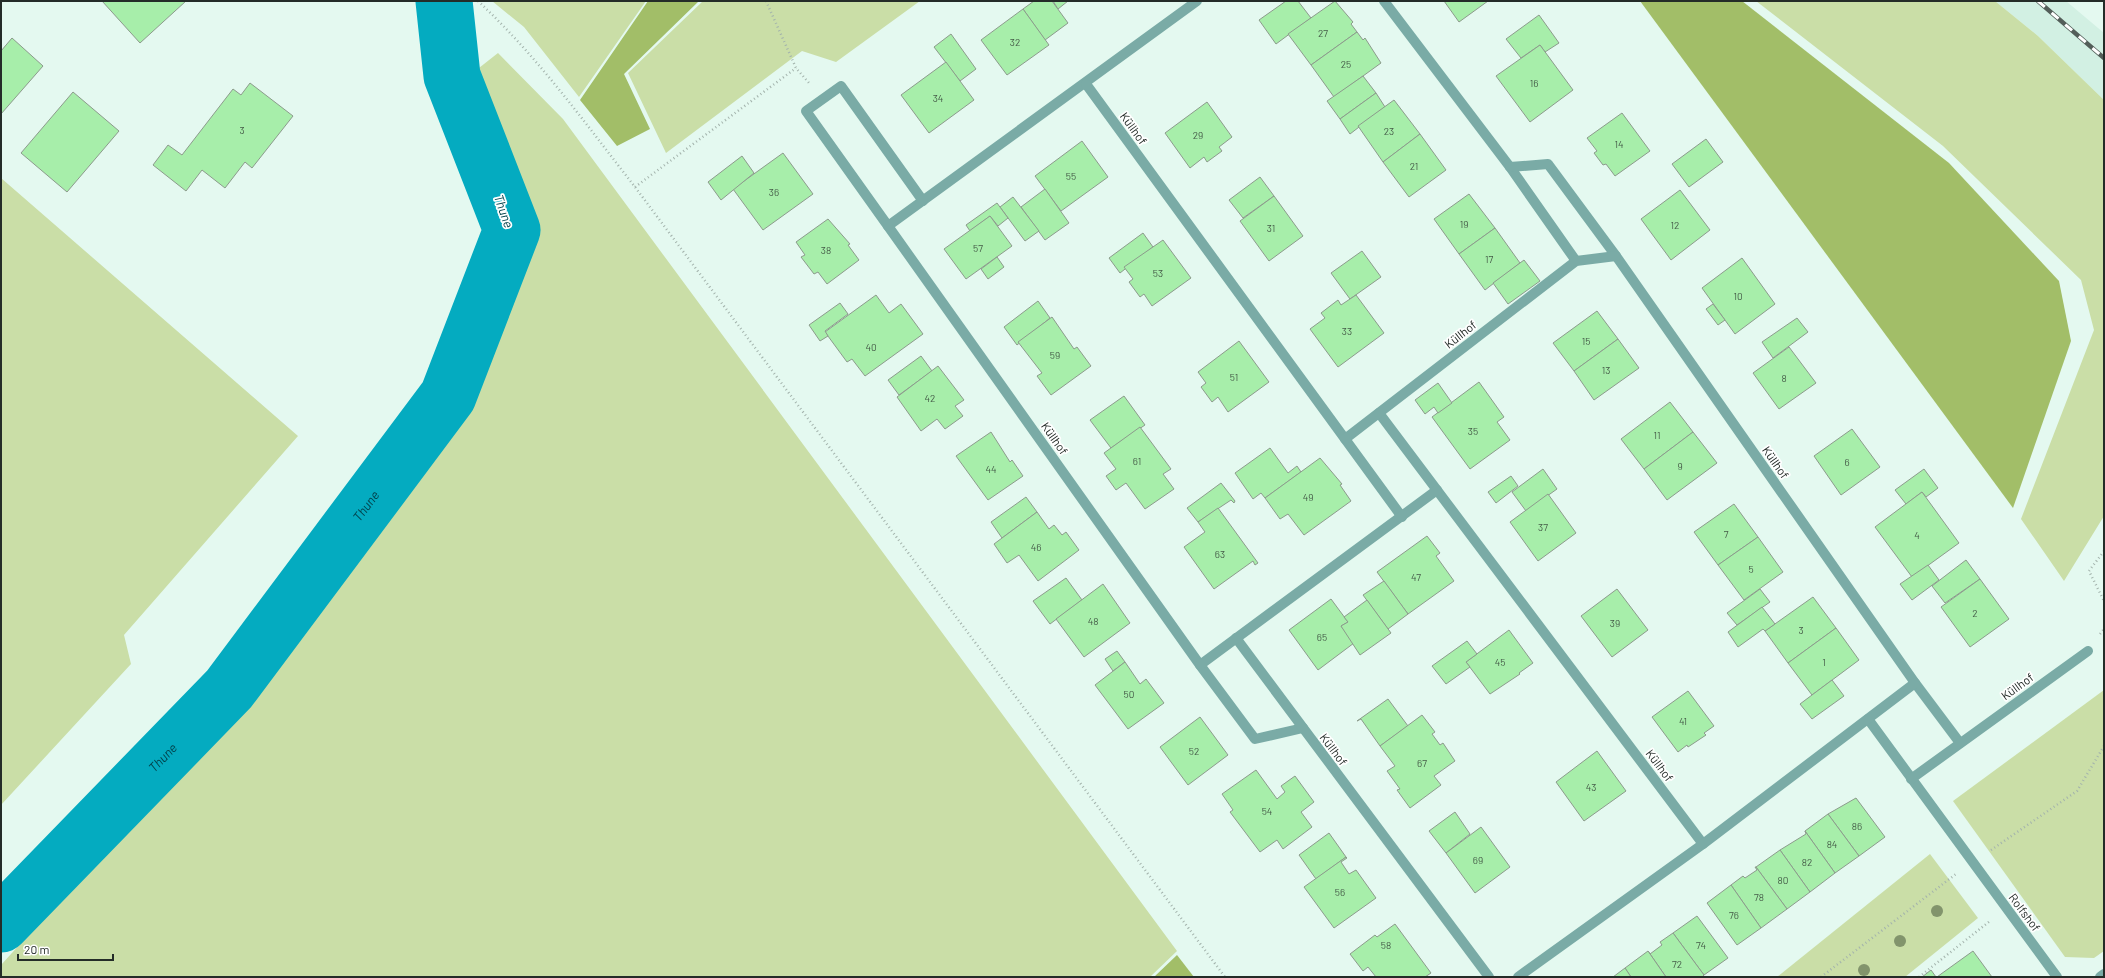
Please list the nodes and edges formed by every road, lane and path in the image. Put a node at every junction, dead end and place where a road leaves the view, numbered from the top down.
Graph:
1 (478, 1) edge
2 (766, 1) edge
3 (1197, 1) edge
4 (1384, 1) edge
5 (1086, 84) junction
6 (1510, 167) junction
7 (635, 187) junction
8 (923, 201) junction
9 (888, 226) junction
10 (1616, 256) junction
11 (1576, 260) junction
12 (1379, 413) junction
13 (1345, 440) junction
14 (1437, 490) junction
15 (1402, 517) junction
16 (2104, 550) edge
17 (2104, 601) edge
18 (1236, 638) junction
19 (2088, 651) dead end
20 (1200, 665) junction
21 (1915, 683) junction
22 (1868, 719) junction
23 (1303, 728) junction
24 (1960, 743) junction
25 (2104, 746) edge
26 (1911, 779) junction
27 (1703, 844) junction
28 (1991, 850) dead end
29 (1943, 883) dead end
30 (2006, 908) junction
31 (2104, 974) edge
32 (1226, 977) edge
33 (1489, 977) edge
34 (1518, 977) edge
35 (1821, 977) edge
36 (1919, 977) edge
37 (2057, 977) edge
38 (2100, 977) edge

1 - 7 path
2 - 7 path
3 - 5 street
4 - 6 street
5 - 8 street
5 - 13 street, Küllhof
6 - 10 street, Küllhof
6 - 11 street
7 - 32 path
8 - 9 street
8 - 9 street, Küllhof
9 - 20 street, Küllhof
10 - 11 street
10 - 21 street, Küllhof
11 - 12 street, Küllhof
12 - 13 street, Küllhof
12 - 14 street, Küllhof
13 - 15 street, Küllhof
14 - 15 street
14 - 27 street, Küllhof
15 - 18 street
16 - 17 path
18 - 20 street
18 - 23 street, Küllhof
19 - 24 street, Küllhof
20 - 23 street, Küllhof
21 - 22 street
21 - 24 street, Küllhof
22 - 26 street
22 - 27 street
23 - 33 street, Küllhof
24 - 26 street, Küllhof
25 - 28 path
26 - 30 street, Rolfshof
27 - 34 street
29 - 35 path
30 - 36 path
30 - 37 street, Rolfshof
31 - 38 street

